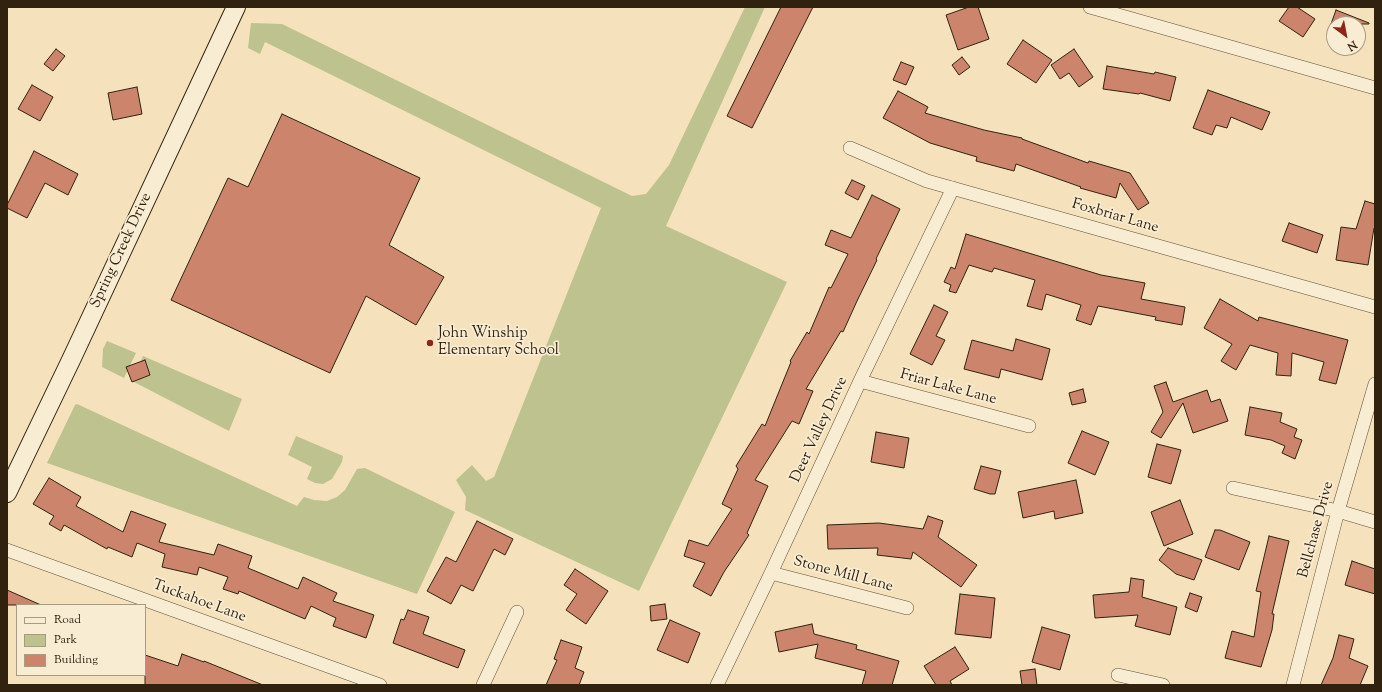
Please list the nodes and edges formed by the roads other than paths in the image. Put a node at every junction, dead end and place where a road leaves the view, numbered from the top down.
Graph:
1 (236, 7) edge
2 (1090, 7) edge
3 (1375, 88) edge
4 (850, 148) dead end
5 (953, 188) junction
6 (1375, 307) edge
7 (860, 381) junction
8 (1375, 384) edge
9 (1029, 426) dead end
10 (1233, 488) dead end
11 (7, 493) edge
12 (1338, 511) junction
13 (1375, 522) edge
14 (7, 550) edge
15 (771, 573) junction
16 (907, 608) dead end
17 (517, 612) dead end
18 (1118, 674) dead end
19 (380, 685) edge
20 (483, 685) edge
21 (717, 685) edge
22 (1163, 685) edge
23 (1293, 685) edge

1 - 11 street, Spring Creek Drive
2 - 3 street
4 - 5 street, Foxbriar Lane
5 - 6 street, Foxbriar Lane
5 - 7 street, Deer Valley Drive
7 - 9 street, Friar Lake Lane
7 - 15 street, Deer Valley Drive
8 - 12 street, Bellchase Drive
10 - 12 street
12 - 13 street
12 - 23 street, Bellchase Drive
14 - 19 street, Tuckahoe Lane
15 - 16 street, Stone Mill Lane
15 - 21 street, Deer Valley Drive
17 - 20 street
18 - 22 street

